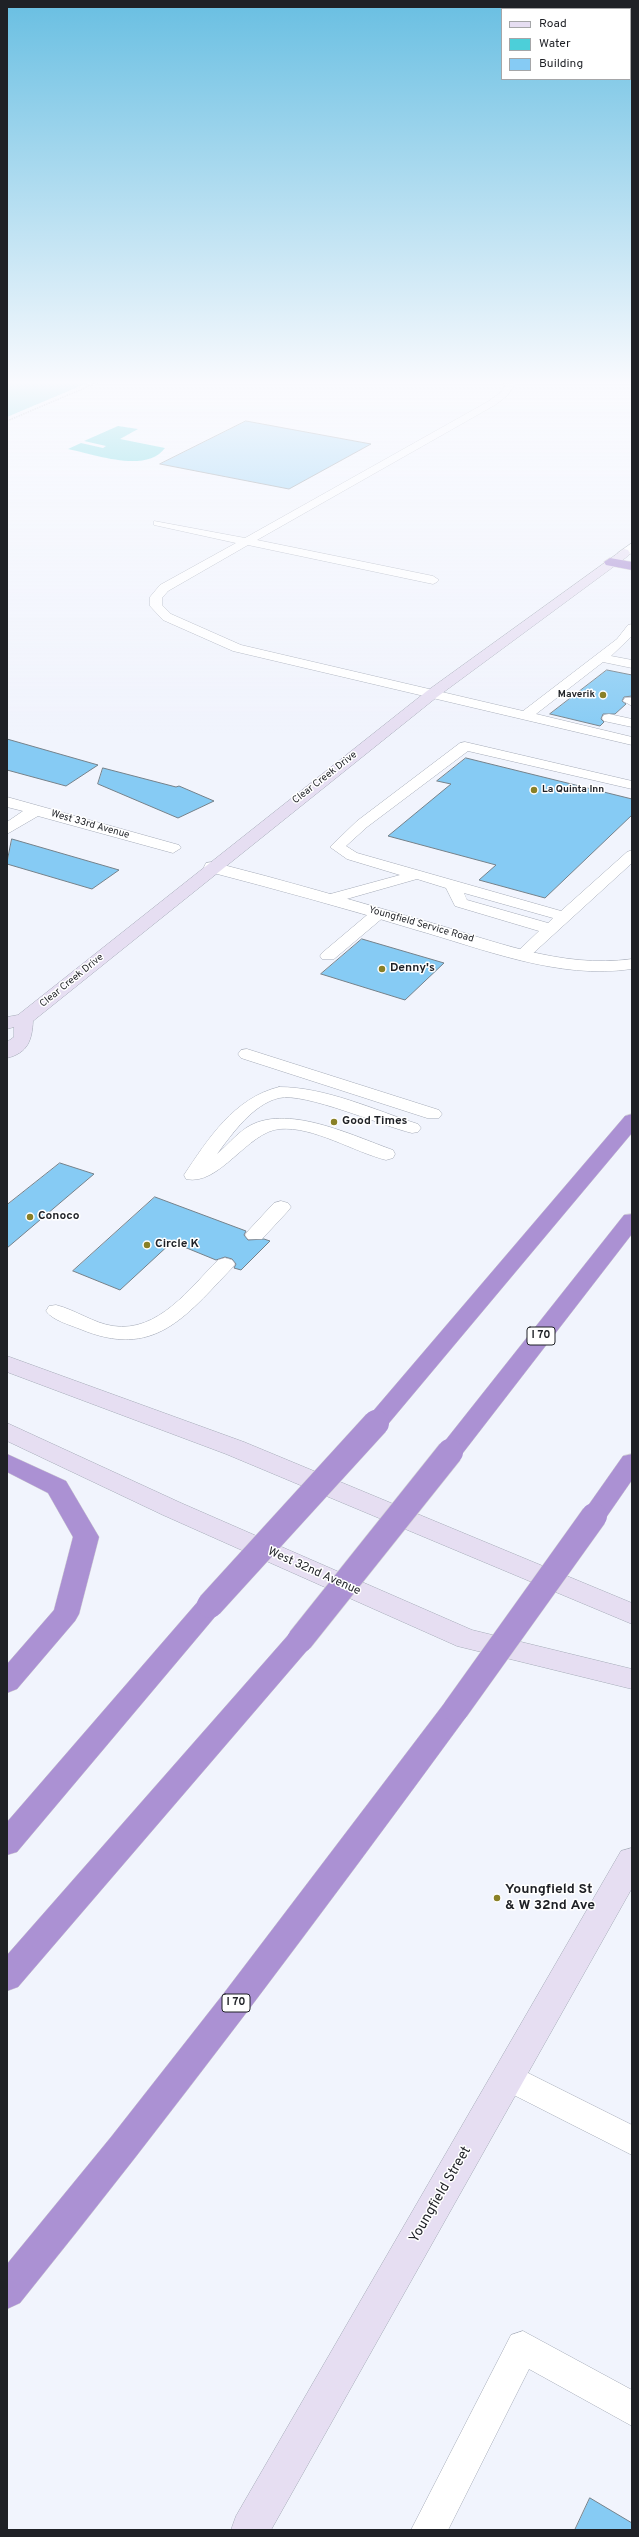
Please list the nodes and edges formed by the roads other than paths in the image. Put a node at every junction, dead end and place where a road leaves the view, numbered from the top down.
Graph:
1 (321, 499) edge
2 (158, 523) dead end
3 (245, 542) junction
4 (629, 551) edge
5 (610, 562) junction
6 (632, 566) edge
7 (433, 580) dead end
8 (632, 628) edge
9 (602, 658) junction
10 (632, 664) edge
11 (582, 672) junction
12 (598, 676) dead end
13 (564, 686) junction
14 (581, 690) dead end
15 (432, 694) junction
16 (543, 702) junction
17 (560, 706) dead end
18 (525, 716) junction
19 (609, 718) dead end
20 (632, 723) edge
21 (632, 727) edge
22 (626, 739) edge
23 (632, 785) edge
24 (7, 802) edge
25 (36, 810) junction
26 (7, 829) edge
27 (173, 848) dead end
28 (632, 855) edge
29 (212, 867) junction
30 (416, 875) junction
31 (452, 885) junction
32 (329, 900) junction
33 (379, 913) junction
34 (565, 917) junction
35 (551, 929) junction
36 (523, 954) junction
37 (328, 956) dead end
38 (632, 964) edge
39 (16, 1021) edge
40 (7, 1052) edge
41 (247, 1054) dead end
42 (434, 1114) dead end
43 (632, 1120) edge
44 (412, 1128) dead end
45 (386, 1154) dead end
46 (281, 1207) dead end
47 (632, 1220) edge
48 (255, 1235) dead end
49 (225, 1264) dead end
50 (56, 1311) dead end
51 (7, 1364) edge
52 (7, 1431) edge
53 (7, 1462) edge
54 (632, 1462) edge
55 (632, 1614) edge
56 (632, 1679) edge
57 (7, 1682) edge
58 (7, 1843) edge
59 (632, 1860) edge
60 (7, 1978) edge
61 (508, 2077) junction
62 (632, 2141) edge
63 (7, 2291) edge
64 (632, 2408) edge
65 (253, 2529) edge
66 (429, 2530) edge

1 - 3 lane
2 - 3 lane
3 - 7 lane
3 - 15 lane
4 - 5 main road, Clear Creek Drive
5 - 6 highway
5 - 15 main road, Clear Creek Drive
8 - 9 lane
9 - 10 lane
9 - 11 lane
11 - 12 lane
11 - 13 lane
13 - 14 lane
13 - 16 lane
15 - 18 lane
15 - 29 main road, Clear Creek Drive
16 - 17 lane
16 - 18 lane
18 - 22 lane
19 - 20 lane
21 - 22 lane
23 - 30 lane
24 - 25 street, West 33rd Avenue
25 - 26 street
25 - 27 street, West 33rd Avenue
28 - 34 lane
29 - 32 street, Youngfield Service Road
29 - 39 main road, Clear Creek Drive
30 - 31 lane
30 - 32 lane
31 - 34 lane
31 - 35 lane
32 - 33 street, Youngfield Service Road
33 - 36 street, Youngfield Service Road
33 - 37 lane
34 - 35 lane
35 - 36 lane
36 - 38 street, Youngfield Service Road
39 - 40 main road, Clear Creek Drive
41 - 42 lane
43 - 58 highway, bridge
44 - 45 lane
46 - 48 lane
47 - 60 highway, I 70, bridge
49 - 50 lane
51 - 55 main road
52 - 56 main road, West 32nd Avenue
53 - 57 highway
54 - 63 highway, I 70, bridge
59 - 61 main road, Youngfield Street
61 - 62 lane
61 - 65 main road, Youngfield Street
64 - 66 lane

